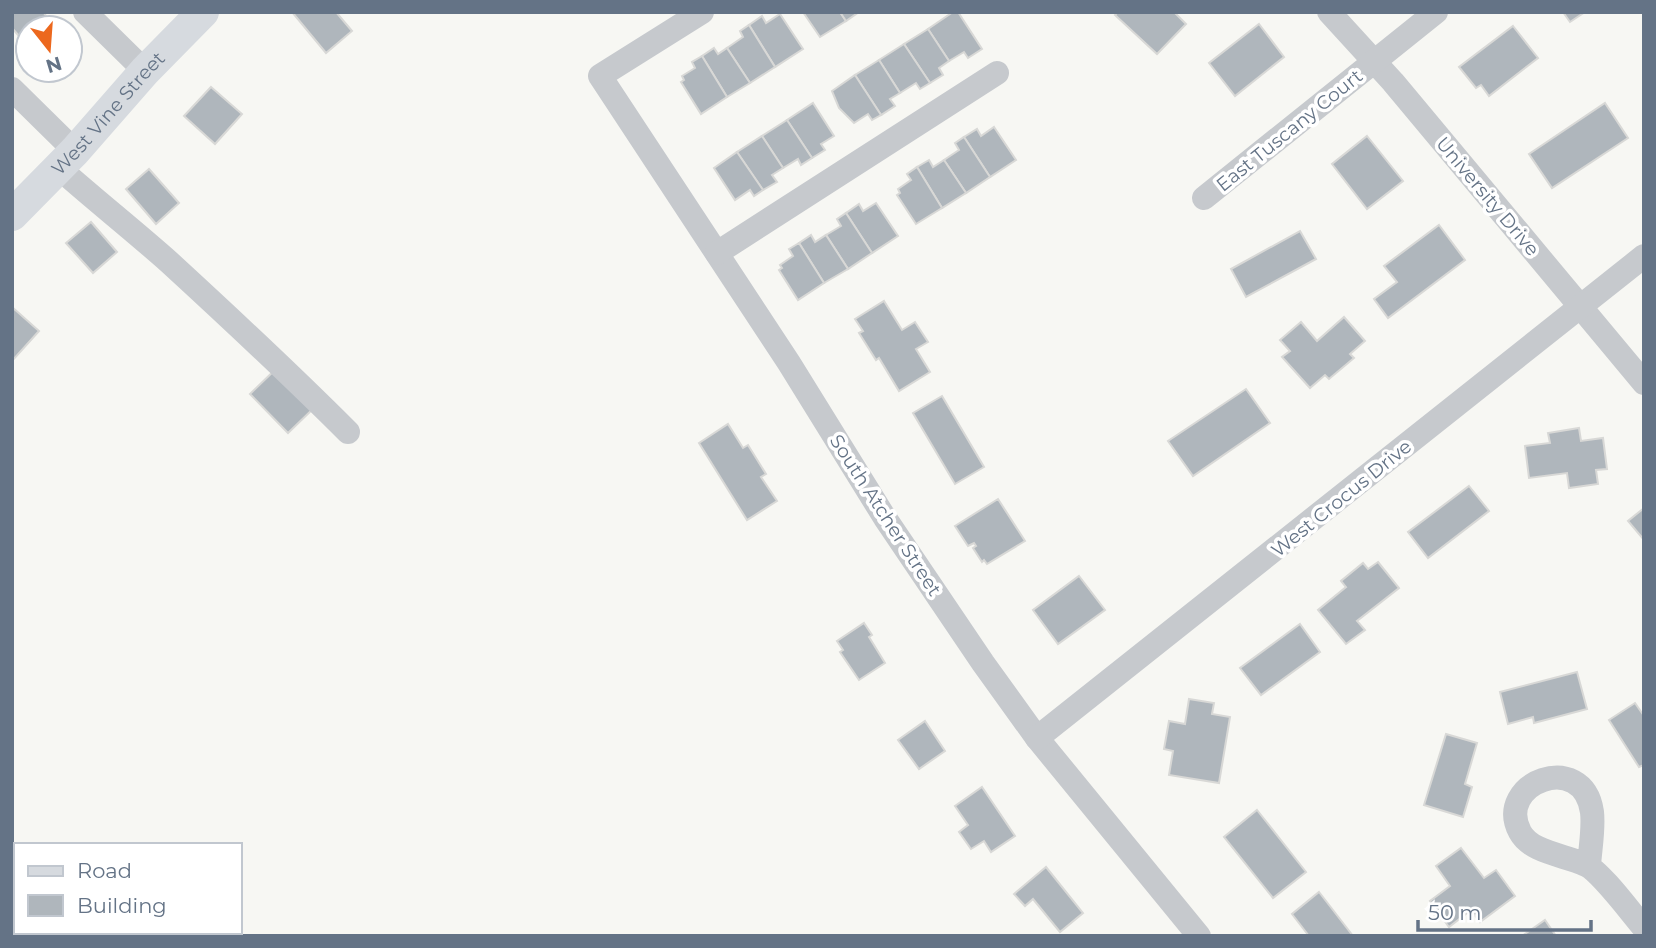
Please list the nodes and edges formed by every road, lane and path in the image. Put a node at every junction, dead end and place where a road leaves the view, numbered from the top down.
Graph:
1 (85, 12) edge
2 (203, 12) edge
3 (702, 12) edge
4 (1329, 12) edge
5 (1436, 12) edge
6 (1373, 62) junction
7 (145, 71) junction
8 (997, 73) dead end
9 (12, 89) edge
10 (67, 159) junction
11 (1204, 198) dead end
12 (12, 215) edge
13 (717, 253) junction
14 (1644, 256) edge
15 (1580, 307) junction
16 (1644, 383) edge
17 (348, 432) dead end
18 (1037, 738) junction
19 (1589, 866) dead end
20 (1644, 928) edge
21 (1199, 936) edge

1 - 7 street
2 - 7 main road, West Vine Street
3 - 13 street, South Atcher Street
4 - 6 street, University Drive
5 - 6 street, East Tuscany Court
6 - 11 street, East Tuscany Court
6 - 15 street, University Drive
7 - 10 main road, West Vine Street
8 - 13 street
9 - 10 street
10 - 12 main road, West Vine Street
10 - 17 street
13 - 18 street, South Atcher Street
14 - 15 street, West Crocus Drive
15 - 16 street, University Drive
15 - 18 street, West Crocus Drive
18 - 21 street, South Atcher Street
19 - 20 street

